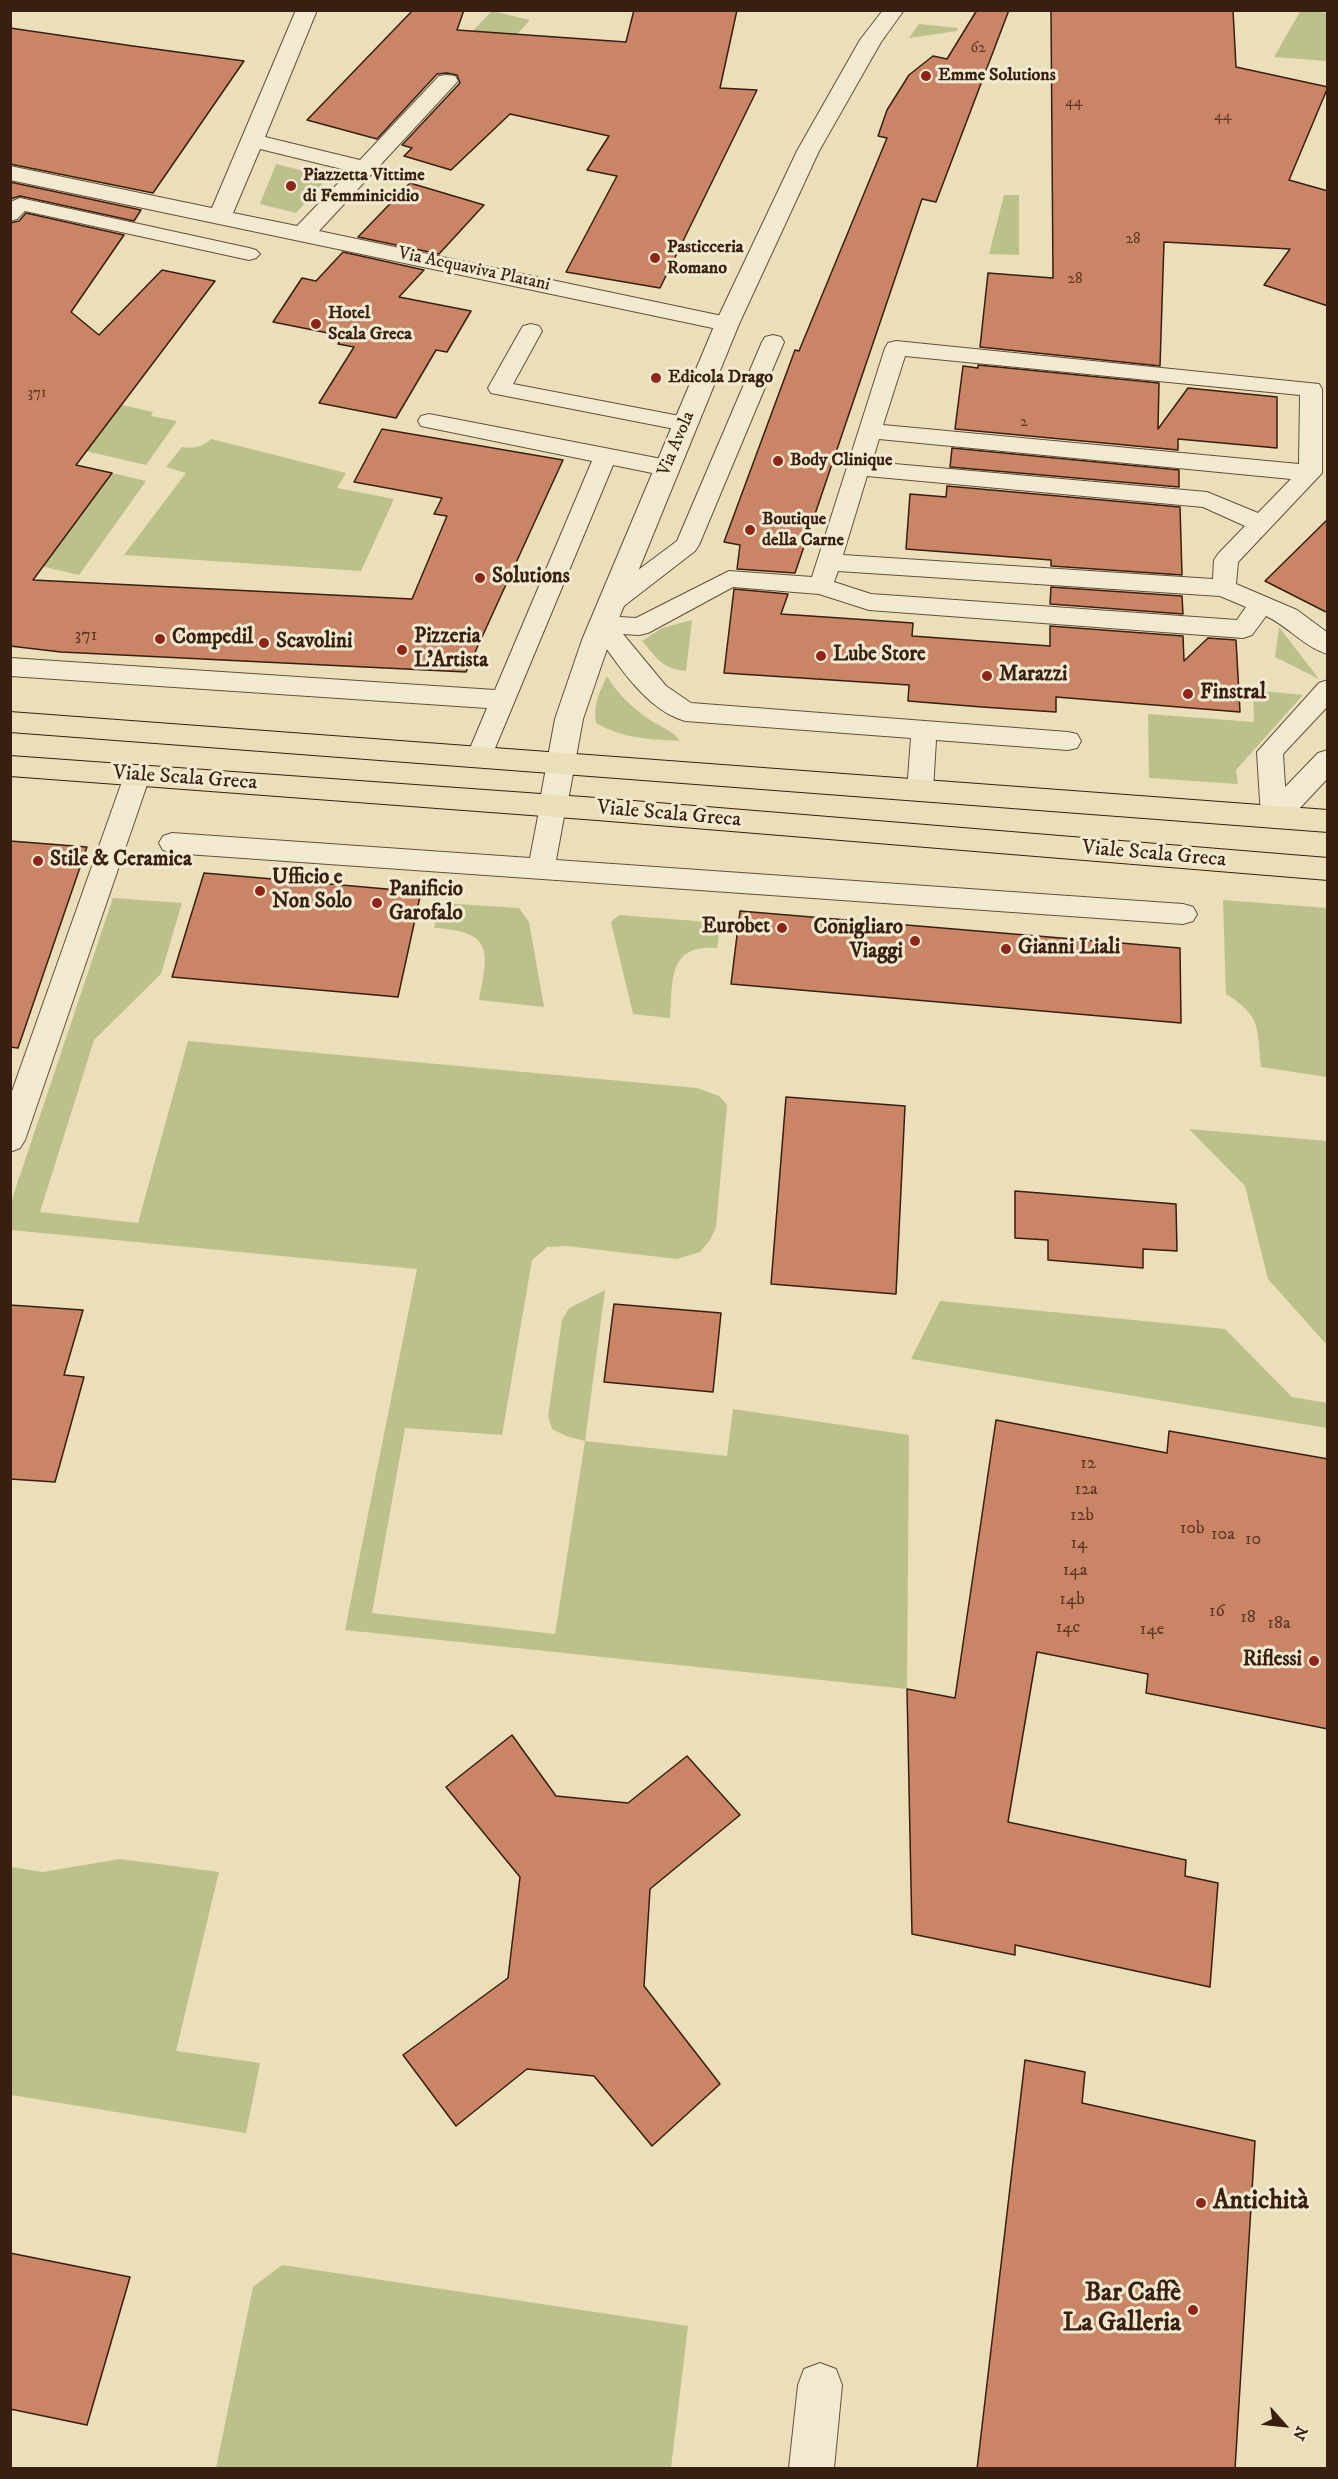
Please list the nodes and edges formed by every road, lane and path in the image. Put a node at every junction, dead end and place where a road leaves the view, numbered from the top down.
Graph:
1 (307, 10) edge
2 (894, 10) edge
3 (447, 81) dead end
4 (253, 141) junction
5 (364, 168) junction
6 (10, 172) edge
7 (10, 215) edge
8 (220, 217) junction
9 (303, 234) junction
10 (249, 254) dead end
11 (727, 324) junction
12 (531, 331) dead end
13 (773, 342) dead end
14 (429, 421) dead end
15 (685, 424) junction
16 (870, 431) junction
17 (605, 456) junction
18 (667, 468) junction
19 (859, 468) junction
20 (1310, 473) junction
21 (1260, 523) junction
22 (828, 562) junction
23 (821, 586) junction
24 (1224, 588) junction
25 (1262, 604) junction
26 (607, 614) junction
27 (1328, 646) edge
28 (10, 667) edge
29 (1328, 689) edge
30 (503, 700) junction
31 (10, 722) edge
32 (924, 730) junction
33 (1068, 741) dead end
34 (479, 758) junction
35 (1328, 760) edge
36 (560, 764) junction
37 (10, 766) edge
38 (137, 776) junction
39 (920, 790) junction
40 (553, 806) junction
41 (1274, 817) junction
42 (1328, 820) edge
43 (172, 843) dead end
44 (541, 868) junction
45 (1328, 869) edge
46 (1183, 914) dead end
47 (10, 1140) edge
48 (820, 2385) dead end
49 (811, 2469) edge

1 - 4 street
2 - 11 street, Via Avola
3 - 5 street
4 - 5 street
4 - 8 street
5 - 9 street
6 - 8 street, Via Acquaviva Platani
7 - 10 lane
8 - 9 street, Via Acquaviva Platani
9 - 11 street, Via Acquaviva Platani
11 - 15 street, Via Avola
12 - 15 lane
13 - 26 lane
14 - 17 lane
15 - 18 street, Via Avola
16 - 19 lane
16 - 20 lane
16 - 20 lane
17 - 18 lane
17 - 30 lane
18 - 26 street, Via Avola
19 - 21 lane
19 - 22 lane
20 - 21 lane
21 - 24 lane
22 - 23 lane
22 - 24 lane
23 - 25 lane
23 - 26 lane
24 - 25 lane
25 - 27 lane
26 - 32 lane
26 - 36 street, Via Avola
28 - 30 lane
29 - 41 lane
30 - 34 lane
31 - 34 main road, Viale Scala Greca
32 - 33 lane
32 - 39 lane
34 - 36 main road, Viale Scala Greca
35 - 41 street
36 - 39 main road, Viale Scala Greca
36 - 40 street, Via Avola
37 - 38 main road, Viale Scala Greca
38 - 40 main road, Viale Scala Greca
38 - 47 lane
39 - 41 main road, Viale Scala Greca
40 - 44 lane
40 - 45 main road, Viale Scala Greca
41 - 42 main road, Viale Scala Greca
43 - 44 lane
44 - 46 lane
48 - 49 street

